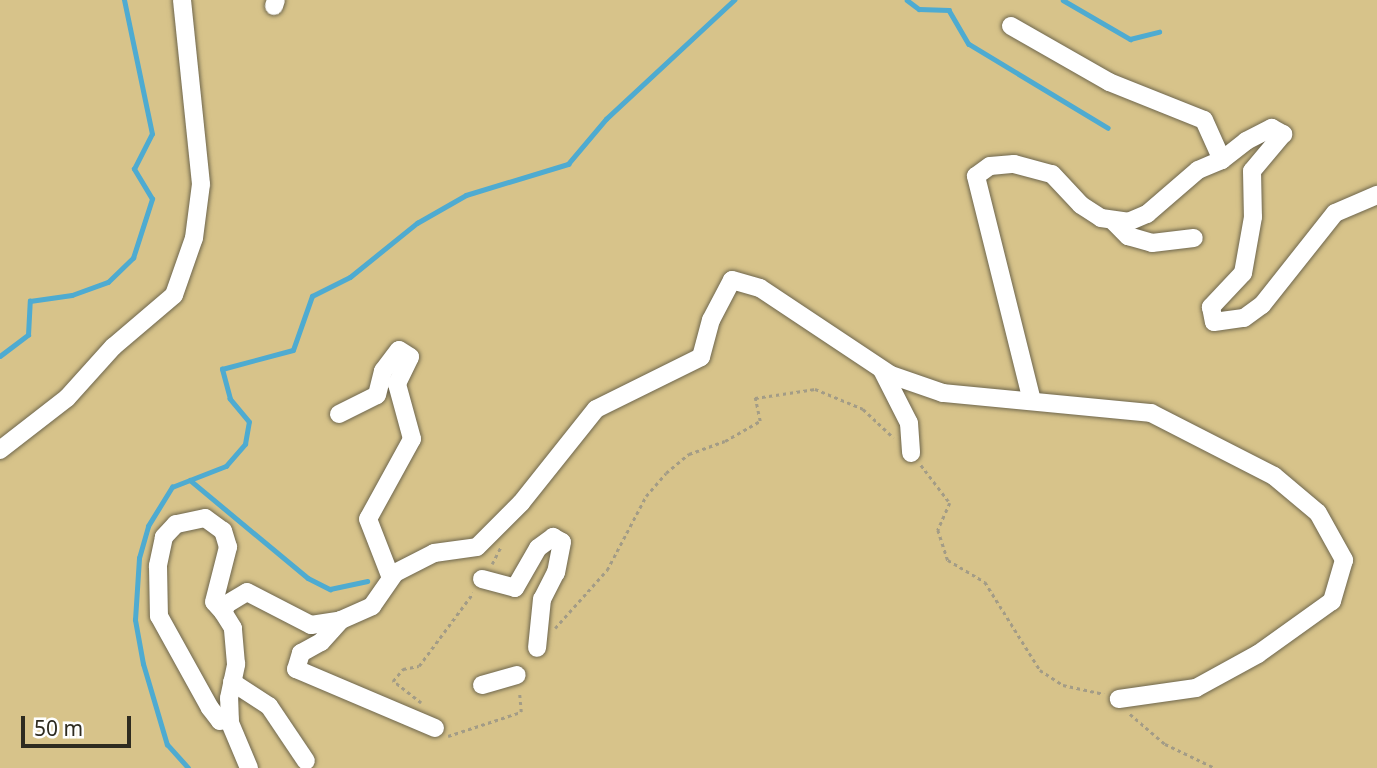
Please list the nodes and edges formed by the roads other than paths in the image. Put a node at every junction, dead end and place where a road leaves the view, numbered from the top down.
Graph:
1 (182, 0) edge
2 (1011, 26) dead end
3 (1222, 160) junction
4 (1377, 195) edge
5 (1112, 220) junction
6 (1194, 238) dead end
7 (882, 370) junction
8 (1032, 401) junction
9 (339, 414) dead end
10 (0, 450) edge
11 (911, 453) road end
12 (391, 579) junction
13 (482, 579) road end
14 (223, 612) junction
15 (341, 620) junction
16 (537, 648) road end
17 (517, 675) road end
18 (232, 682) junction
19 (482, 685) dead end
20 (1119, 699) road end
21 (230, 718) junction
22 (435, 728) road end
23 (306, 761) dead end
24 (249, 768) edge

1 - 10 lane
2 - 3 lane
3 - 4 lane
3 - 5 lane
5 - 6 lane
5 - 8 lane
7 - 8 lane
7 - 11 lane
7 - 12 lane
8 - 20 lane
9 - 12 lane
12 - 15 lane
13 - 16 lane
14 - 15 lane
14 - 18 lane
14 - 21 lane
15 - 22 lane
17 - 19 lane
18 - 21 lane
18 - 23 lane
21 - 24 lane

